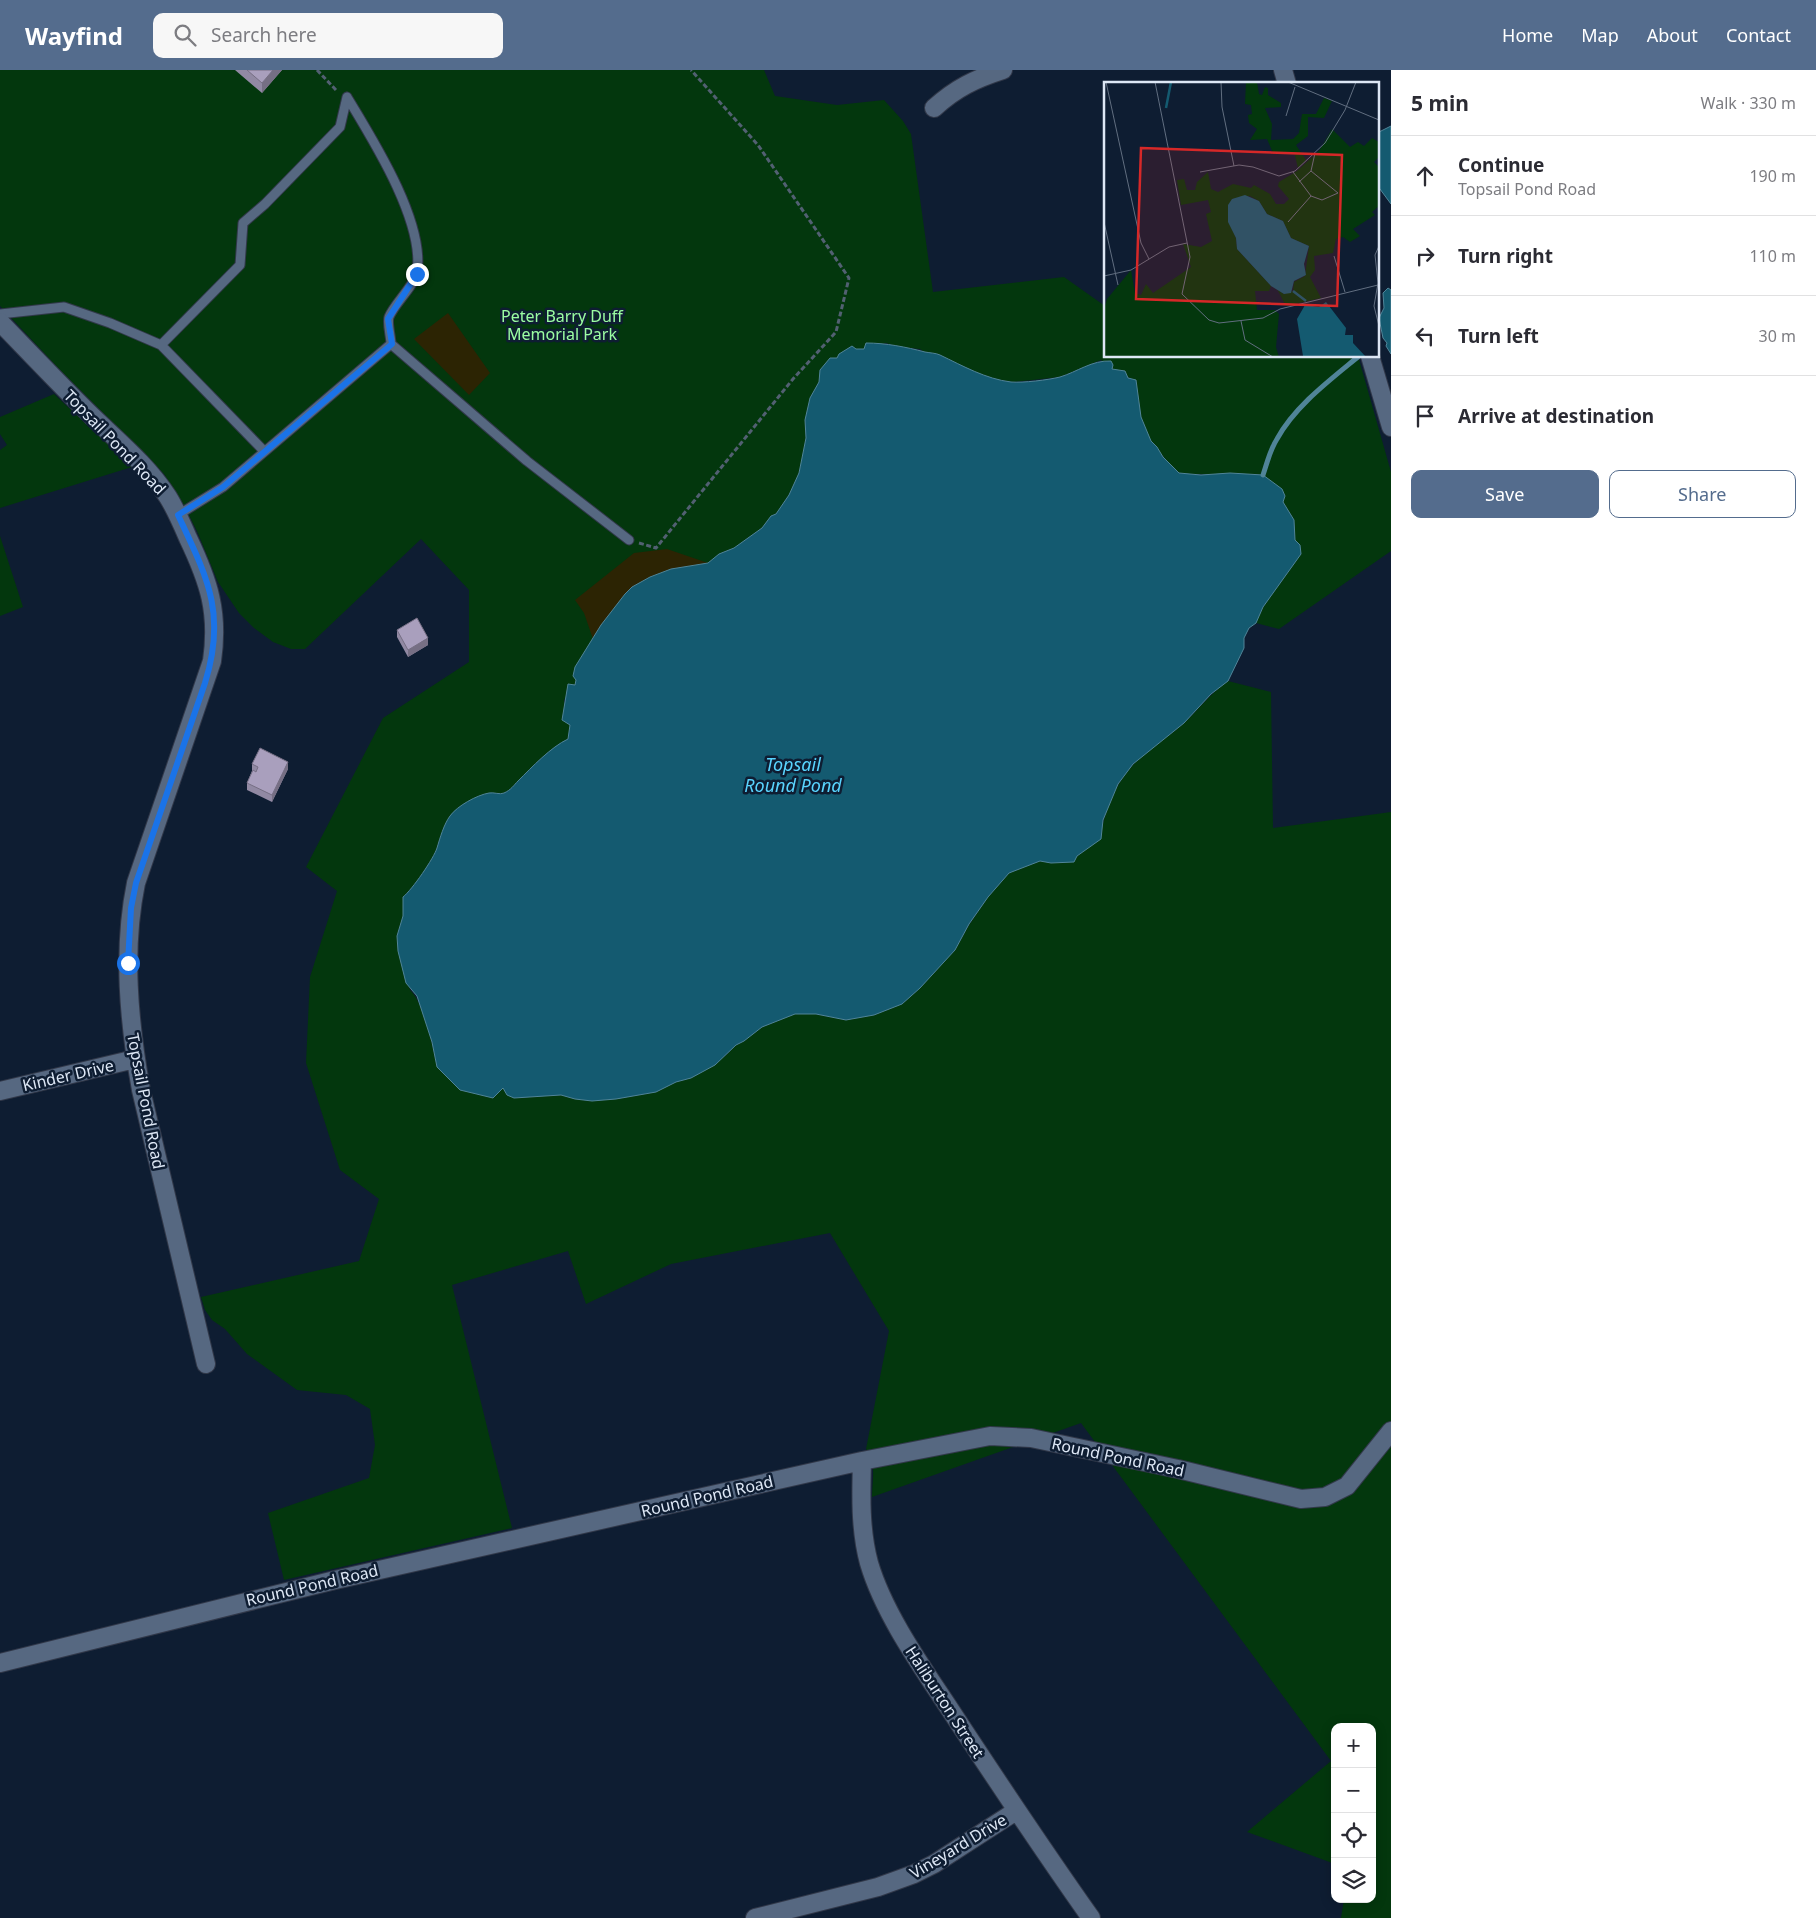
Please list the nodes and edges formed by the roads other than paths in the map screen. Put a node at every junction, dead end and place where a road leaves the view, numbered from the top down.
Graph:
1 (1004, 70) edge
2 (1283, 70) edge
3 (1287, 82) edge
4 (934, 108) dead end
5 (0, 314) edge
6 (0, 322) edge
7 (392, 344) junction
8 (161, 345) junction
9 (1371, 358) edge
10 (1391, 428) edge
11 (264, 451) junction
12 (178, 515) junction
13 (629, 540) road end
14 (135, 1059) junction
15 (0, 1091) edge
16 (206, 1364) dead end
17 (1391, 1431) edge
18 (862, 1461) junction
19 (0, 1663) edge
20 (1016, 1811) junction
21 (755, 1918) edge
22 (1092, 1918) edge

1 - 4 street
2 - 3 street
5 - 8 lane
6 - 12 street, Topsail Pond Road
7 - 8 lane
7 - 11 lane
7 - 13 lane
8 - 11 lane
9 - 10 street
11 - 12 lane
12 - 14 street, Topsail Pond Road
14 - 15 street, Kinder Drive
14 - 16 street, Topsail Pond Road
17 - 18 street, Round Pond Road
18 - 19 street, Round Pond Road
18 - 20 street, Haliburton Street
20 - 21 street, Vineyard Drive
20 - 22 street, Haliburton Street

